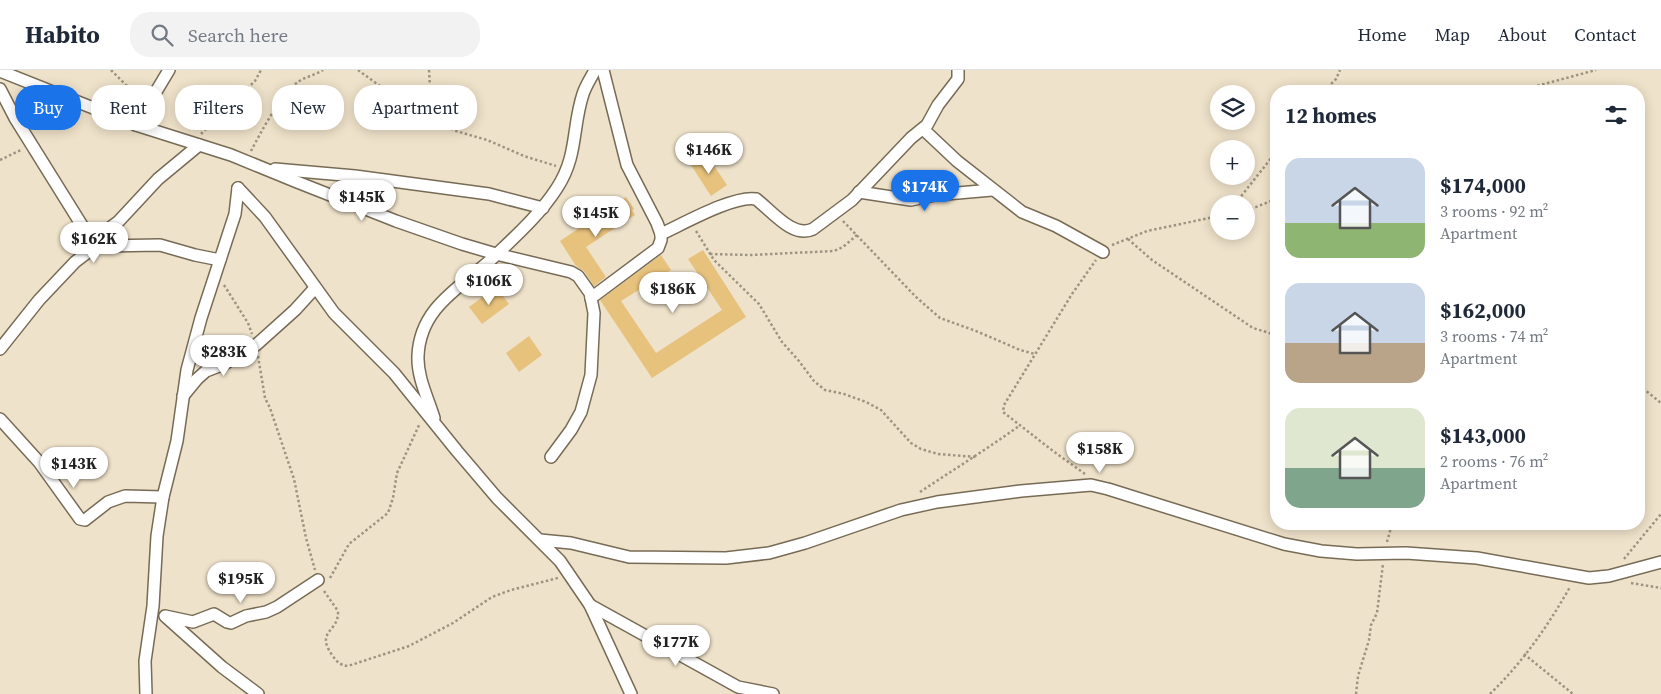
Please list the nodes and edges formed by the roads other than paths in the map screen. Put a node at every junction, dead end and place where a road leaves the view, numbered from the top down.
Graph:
1 (169, 70) edge
2 (595, 70) edge
3 (603, 70) edge
4 (958, 70) edge
5 (0, 71) edge
6 (160, 85) edge
7 (0, 89) edge
8 (91, 107) edge
9 (923, 128) junction
10 (152, 130) edge
11 (196, 144) junction
12 (261, 168) junction
13 (992, 190) junction
14 (860, 192) junction
15 (543, 208) junction
16 (661, 234) junction
17 (94, 244) junction
18 (1103, 252) road end
19 (496, 254) junction
20 (220, 260) junction
21 (316, 288) junction
22 (591, 298) junction
23 (0, 350) edge
24 (182, 397) junction
25 (0, 419) edge
26 (437, 427) junction
27 (551, 457) dead end
28 (163, 498) junction
29 (540, 540) junction
30 (1661, 562) edge
31 (320, 584) road end
32 (590, 605) junction
33 (154, 606) junction
34 (165, 616) junction
35 (146, 694) edge
36 (258, 694) edge
37 (631, 694) edge
38 (773, 694) edge

1 - 6 street
2 - 15 street
3 - 16 street
4 - 9 street
5 - 8 street
7 - 17 street
9 - 13 street
9 - 14 street
10 - 11 street
11 - 12 street
11 - 17 street
12 - 15 street
12 - 19 street
13 - 14 street
13 - 18 street
14 - 16 street
15 - 19 street
16 - 22 street
17 - 20 street
17 - 23 street
19 - 22 street
19 - 26 street
20 - 21 street
20 - 24 street
21 - 24 street
21 - 26 street
22 - 27 street
24 - 28 street
25 - 28 street
26 - 29 street
28 - 33 street
29 - 30 street
29 - 32 street
31 - 34 street
32 - 37 street
32 - 38 street
33 - 34 street
33 - 35 street
34 - 36 street

